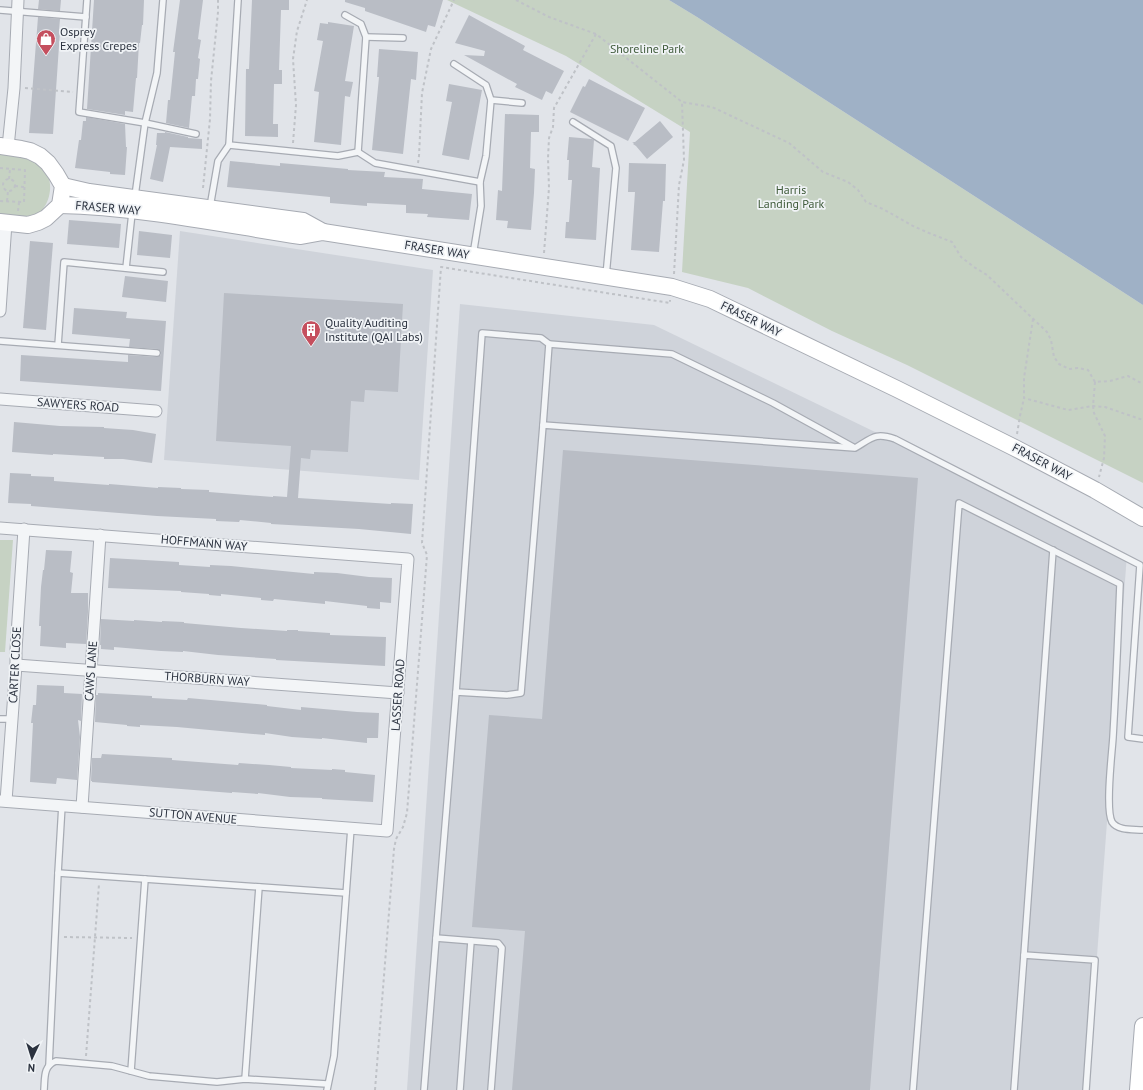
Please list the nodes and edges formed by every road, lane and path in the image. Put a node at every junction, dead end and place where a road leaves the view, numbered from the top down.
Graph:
1 (18, 0) edge
2 (87, 0) edge
3 (163, 0) edge
4 (218, 0) edge
5 (238, 0) edge
6 (307, 0) edge
7 (454, 0) edge
8 (516, 0) edge
9 (0, 10) edge
10 (17, 12) junction
11 (345, 15) dead end
12 (86, 16) junction
13 (596, 34) junction
14 (366, 37) junction
15 (403, 38) dead end
16 (454, 64) dead end
17 (14, 88) junction
18 (80, 92) junction
19 (491, 100) junction
20 (682, 102) junction
21 (522, 103) dead end
22 (574, 122) dead end
23 (145, 123) junction
24 (196, 134) dead end
25 (229, 145) junction
26 (4, 146) edge
27 (294, 151) junction
28 (358, 152) junction
29 (0, 168) edge
30 (10, 168) junction
31 (416, 170) junction
32 (9, 179) junction
33 (480, 182) junction
34 (2, 184) edge
35 (15, 186) junction
36 (63, 186) junction
37 (24, 187) junction
38 (8, 191) junction
39 (0, 201) edge
40 (7, 201) junction
41 (134, 204) junction
42 (60, 205) junction
43 (207, 212) junction
44 (3, 223) edge
45 (473, 255) junction
46 (544, 266) junction
47 (126, 268) junction
48 (163, 272) dead end
49 (674, 274) dead end
50 (606, 276) junction
51 (670, 303) dead end
52 (0, 311) edge
53 (1033, 319) junction
54 (0, 341) edge
55 (549, 344) junction
56 (58, 345) junction
57 (157, 353) dead end
58 (1095, 382) junction
59 (1143, 384) edge
60 (1024, 398) junction
61 (0, 399) edge
62 (1093, 406) junction
63 (156, 411) dead end
64 (1143, 420) edge
65 (543, 425) junction
66 (855, 448) junction
67 (1015, 448) junction
68 (1095, 490) junction
69 (1143, 518) edge
70 (0, 528) edge
71 (24, 530) junction
72 (100, 535) junction
73 (1053, 550) junction
74 (408, 559) joint
75 (16, 665) junction
76 (91, 671) junction
77 (456, 692) junction
78 (398, 693) junction
79 (0, 719) edge
80 (12, 719) junction
81 (1143, 738) edge
82 (3, 801) edge
83 (62, 805) junction
84 (82, 807) junction
85 (351, 828) junction
86 (1143, 830) edge
87 (387, 831) joint
88 (58, 873) junction
89 (145, 879) junction
90 (99, 881) dead end
91 (259, 887) junction
92 (346, 893) junction
93 (55, 937) junction
94 (95, 938) junction
95 (140, 938) junction
96 (436, 938) junction
97 (471, 941) junction
98 (1024, 955) junction
99 (1143, 1026) edge
100 (86, 1064) junction
101 (49, 1065) junction
102 (131, 1072) junction
103 (245, 1079) junction
104 (327, 1087) edge
105 (44, 1090) edge
106 (375, 1090) edge
107 (424, 1090) edge
108 (460, 1090) edge
109 (491, 1090) edge
110 (913, 1090) edge
111 (1014, 1090) edge
112 (1086, 1090) edge
113 (1138, 1090) edge

1 - 10 street
2 - 12 lane
3 - 23 lane
4 - 43 path
5 - 25 lane
6 - 27 path
7 - 31 path
8 - 13 path
9 - 10 lane
10 - 12 lane
10 - 17 street
11 - 14 lane
12 - 18 lane
13 - 20 path
13 - 46 path
14 - 15 lane
14 - 28 lane
16 - 19 lane
17 - 18 path
17 - 26 street
18 - 23 lane
19 - 21 lane
19 - 33 lane
20 - 49 path
20 - 53 path
22 - 50 lane
23 - 24 lane
23 - 41 lane
25 - 27 lane
25 - 43 lane
26 - 36 street
27 - 28 lane
28 - 31 lane
29 - 30 path
30 - 32 path
30 - 37 path
31 - 33 lane
32 - 34 path
32 - 35 path
33 - 45 lane
34 - 38 path
35 - 37 path
35 - 38 path
36 - 41 street, FRASER WAY
36 - 42 street
37 - 40 path
38 - 40 path
39 - 40 path
41 - 42 street, FRASER WAY
41 - 43 street, FRASER WAY
41 - 47 lane
42 - 44 street
43 - 45 street, FRASER WAY
44 - 52 street
45 - 46 street, FRASER WAY
46 - 50 street, FRASER WAY
47 - 48 lane
47 - 56 lane
50 - 67 street, FRASER WAY
51 - 106 path
53 - 58 path
53 - 60 path
54 - 56 lane
55 - 65 lane
55 - 66 lane
55 - 77 lane
56 - 57 lane
58 - 59 path
58 - 62 path
60 - 62 path
60 - 67 path
61 - 63 street, SAWYERS ROAD
62 - 64 path
62 - 68 path
65 - 66 lane
65 - 77 lane
66 - 81 lane
67 - 68 street, FRASER WAY
68 - 69 street, FRASER WAY
70 - 71 street, HOFFMANN WAY
71 - 72 street, HOFFMANN WAY
71 - 75 street, CARTER CLOSE
72 - 74 street, HOFFMANN WAY
72 - 76 street, CAWS LANE
73 - 86 lane
73 - 98 lane
73 - 110 lane
74 - 78 street, LASSER ROAD
75 - 76 street, THORBURN WAY
75 - 80 street, CARTER CLOSE
76 - 78 street, THORBURN WAY
76 - 84 street, CAWS LANE
77 - 96 lane
78 - 87 street, LASSER ROAD
79 - 80 lane
80 - 82 street, CARTER CLOSE
82 - 83 street, SUTTON AVENUE
83 - 84 street, SUTTON AVENUE
83 - 88 lane
84 - 85 street, SUTTON AVENUE
85 - 87 street, SUTTON AVENUE
85 - 92 lane
88 - 89 lane
88 - 93 lane
89 - 91 lane
89 - 95 lane
90 - 94 path
91 - 92 lane
91 - 103 lane
92 - 104 lane
93 - 94 path
93 - 101 lane
94 - 95 path
94 - 100 path
95 - 102 lane
96 - 97 lane
96 - 107 lane
97 - 108 lane
97 - 109 lane
98 - 111 lane
98 - 112 lane
99 - 113 street
100 - 101 lane
100 - 102 lane
101 - 105 lane
102 - 103 lane
103 - 104 lane

